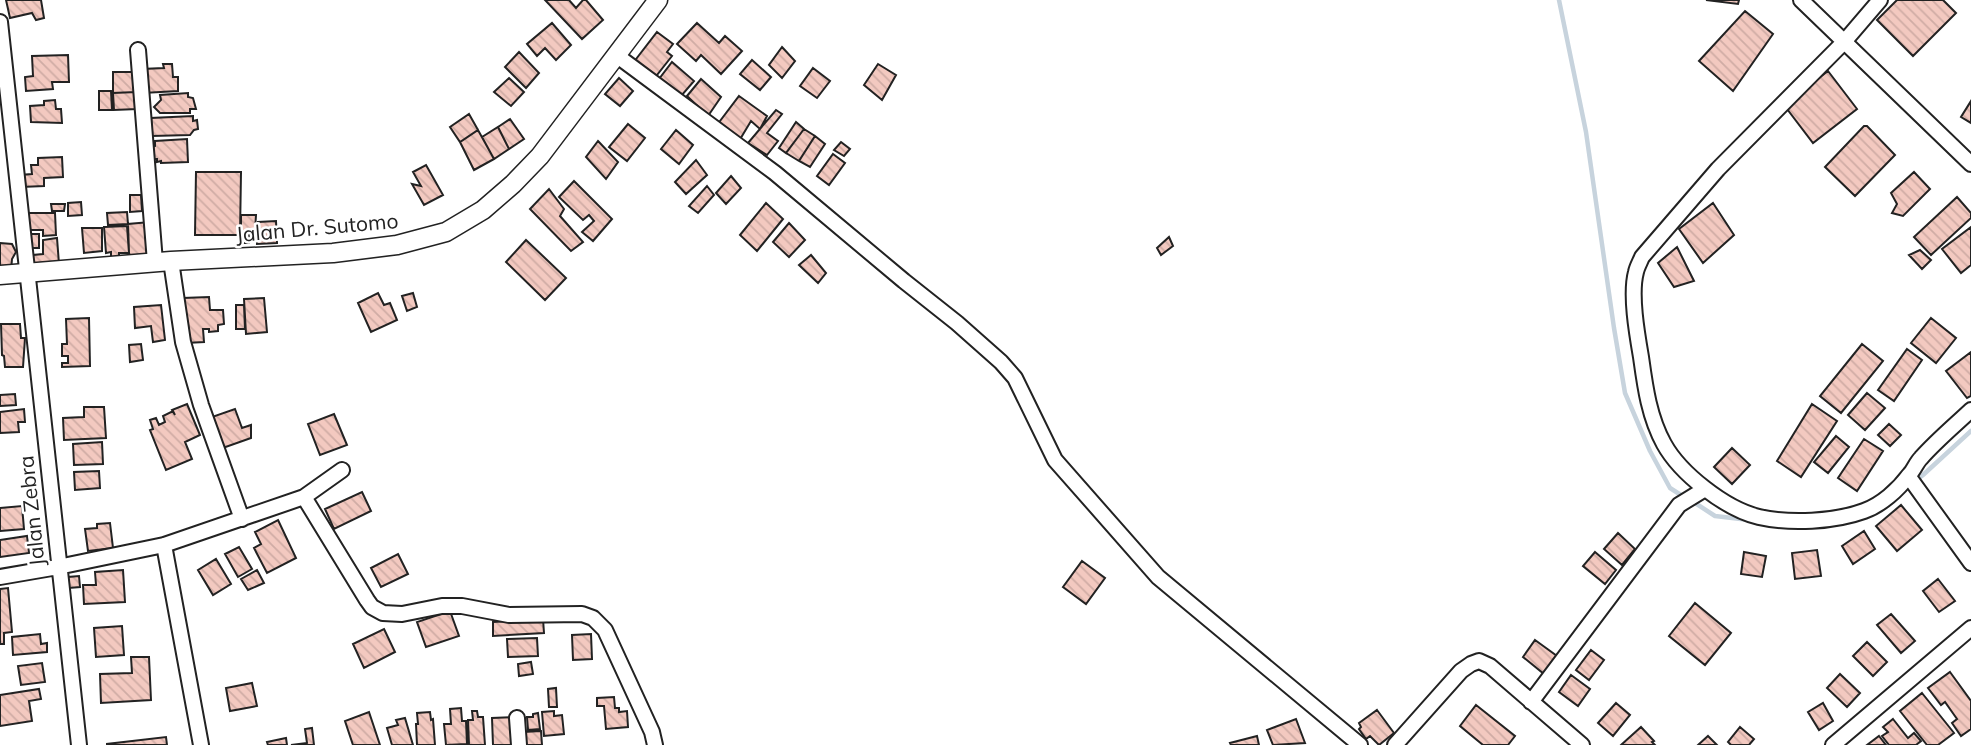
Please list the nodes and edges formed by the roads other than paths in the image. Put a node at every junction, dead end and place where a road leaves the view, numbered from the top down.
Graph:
1 (658, 0) edge
2 (1801, 0) edge
3 (1880, 0) edge
4 (0, 22) edge
5 (1844, 42) junction
6 (138, 50) dead end
7 (616, 55) junction
8 (1971, 164) edge
9 (163, 262) junction
10 (27, 273) junction
11 (0, 275) edge
12 (1971, 410) edge
13 (342, 470) dead end
14 (1910, 479) junction
15 (1700, 492) junction
16 (304, 497) junction
17 (242, 519) junction
18 (164, 545) junction
19 (1971, 563) edge
20 (58, 567) junction
21 (0, 577) edge
22 (1971, 628) edge
23 (1531, 702) junction
24 (517, 718) dead end
25 (79, 745) edge
26 (201, 745) edge
27 (519, 745) edge
28 (654, 745) edge
29 (1360, 745) edge
30 (1395, 745) edge
31 (1582, 745) edge
32 (1833, 745) edge

1 - 7 street, Jalan Dr. Sutomo
2 - 5 street
3 - 5 street
4 - 10 street, Jalan Zebra
5 - 8 street
5 - 15 street
6 - 9 street
7 - 9 street, Jalan Dr. Sutomo
7 - 29 street
9 - 10 street, Jalan Dr. Sutomo
9 - 17 street
10 - 11 street, Jalan Dr. Sutomo
10 - 20 street, Jalan Zebra
12 - 14 street
13 - 16 street
14 - 15 street
14 - 19 street
15 - 23 street
16 - 17 street
16 - 28 street
17 - 18 street
18 - 20 street
18 - 26 street
20 - 21 street
20 - 25 street, Jalan Zebra
22 - 32 street
23 - 30 street
23 - 31 street
24 - 27 street

